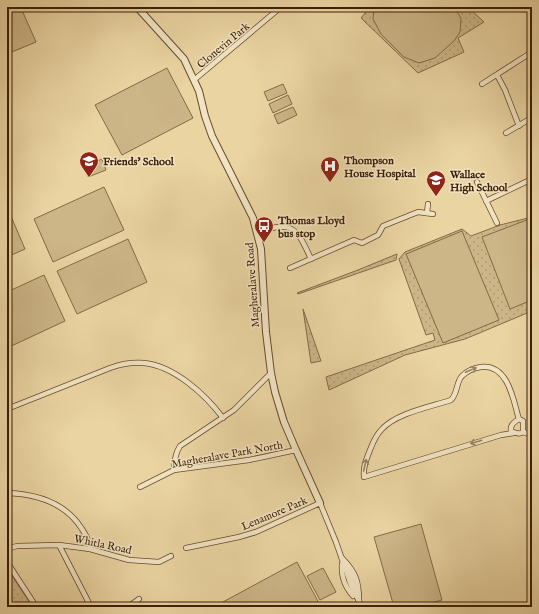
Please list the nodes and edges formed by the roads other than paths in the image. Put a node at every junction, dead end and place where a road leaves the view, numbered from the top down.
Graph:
1 (137, 7) edge
2 (281, 7) edge
3 (532, 52) edge
4 (497, 75) junction
5 (194, 80) junction
6 (482, 84) dead end
7 (528, 120) dead end
8 (519, 126) junction
9 (506, 133) dead end
10 (532, 179) edge
11 (477, 182) dead end
12 (486, 201) junction
13 (428, 204) dead end
14 (427, 213) junction
15 (433, 214) dead end
16 (497, 223) dead end
17 (257, 231) junction
18 (310, 258) junction
19 (290, 268) dead end
20 (271, 373) junction
21 (7, 409) edge
22 (223, 418) junction
23 (519, 419) junction
24 (523, 432) junction
25 (514, 433) junction
26 (532, 435) edge
27 (296, 450) junction
28 (174, 470) junction
29 (140, 487) dead end
30 (7, 493) edge
31 (320, 503) junction
32 (59, 545) junction
33 (186, 548) dead end
34 (7, 549) edge
35 (90, 549) junction
36 (171, 556) dead end
37 (342, 557) junction
38 (7, 562) edge
39 (139, 599) dead end
40 (34, 607) edge
41 (91, 607) edge
42 (128, 607) edge

1 - 5 street, Magheralave Road
2 - 5 street, Clonevin Park
3 - 4 street
4 - 6 street
4 - 8 street
5 - 17 street, Magheralave Road
7 - 8 street
8 - 9 street
10 - 12 street
11 - 12 street
12 - 16 street
13 - 14 street
14 - 15 street
14 - 18 street
17 - 18 street
17 - 20 street, Magheralave Road
18 - 19 street
20 - 22 street
20 - 27 street, Magheralave Road
21 - 22 street
22 - 28 street
23 - 24 street
23 - 25 street
25 -> 23 street
24 - 25 street
24 - 26 street
27 - 28 street, Magheralave Park North
27 - 31 street, Magheralave Road
28 - 29 street, Magheralave Park North
30 - 35 street
31 - 33 street, Lenamore Park
31 - 37 street, Magheralave Road
32 - 34 street, Whitla Road
32 - 35 street, Whitla Road
32 - 41 street
35 - 36 street, Whitla Road
37 - 37 street, Magheralave Road
38 - 40 street
39 - 42 street

